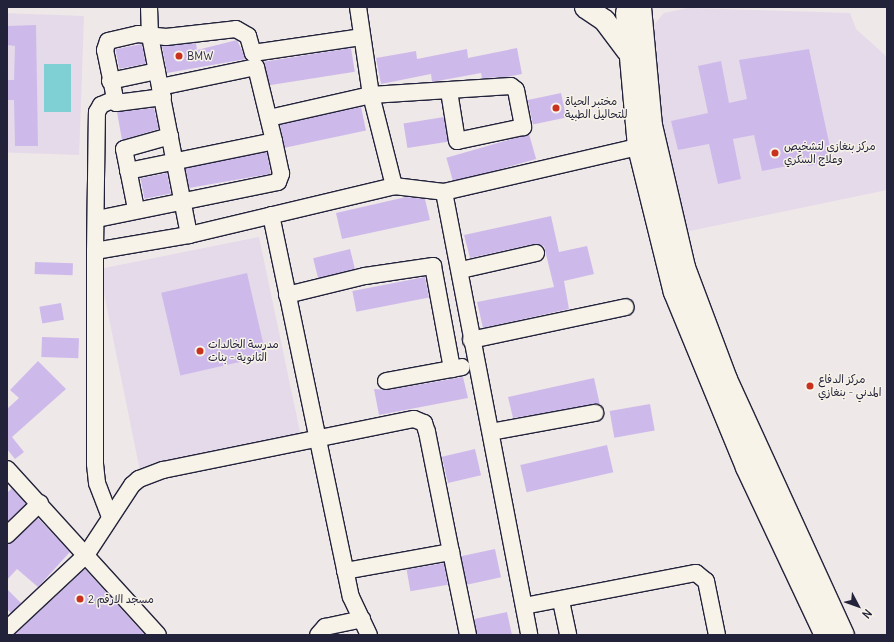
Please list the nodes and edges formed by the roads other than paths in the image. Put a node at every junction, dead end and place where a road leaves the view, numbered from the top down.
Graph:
1 (149, 7) edge
2 (358, 7) edge
3 (585, 7) edge
4 (626, 7) edge
5 (640, 7) edge
6 (652, 7) edge
7 (150, 36) junction
8 (361, 37) junction
9 (634, 44) junction
10 (255, 60) junction
11 (157, 71) junction
12 (110, 81) junction
13 (449, 91) junction
14 (161, 92) junction
15 (371, 95) junction
16 (113, 100) junction
17 (270, 118) junction
18 (170, 136) junction
19 (274, 141) junction
20 (638, 147) junction
21 (175, 161) junction
22 (128, 171) junction
23 (394, 186) junction
24 (444, 192) junction
25 (184, 200) junction
26 (136, 209) junction
27 (271, 215) junction
28 (97, 219) junction
29 (189, 235) junction
30 (95, 251) junction
31 (536, 253) dead end
32 (461, 270) junction
33 (287, 295) junction
34 (626, 307) dead end
35 (471, 340) junction
36 (475, 365) junction
37 (452, 369) junction
38 (386, 381) dead end
39 (595, 413) dead end
40 (491, 432) junction
41 (316, 440) junction
42 (7, 469) edge
43 (40, 504) junction
44 (110, 517) junction
45 (7, 535) edge
46 (452, 552) junction
47 (86, 555) junction
48 (345, 571) junction
49 (561, 601) junction
50 (524, 606) junction
51 (362, 619) junction
52 (7, 629) edge
53 (158, 635) edge
54 (318, 635) edge
55 (369, 635) edge
56 (468, 635) edge
57 (529, 635) edge
58 (568, 635) edge
59 (717, 635) edge
60 (825, 635) edge
61 (843, 635) edge

1 - 7 street
2 - 8 street
3 - 9 main road
4 - 9 main road
5 - 9 main road
6 - 9 main road
7 - 10 street
7 - 11 street
7 - 12 street
8 - 10 street
8 - 15 street
9 - 20 main road
9 - 61 main road
10 - 14 street
10 - 17 street
11 - 12 street
11 - 14 street
12 - 16 street
13 - 13 street
13 - 15 street
14 - 16 street
14 - 18 street
15 - 17 street
15 - 23 street
16 - 28 street
17 - 19 street
18 - 21 street
18 - 22 street
19 - 21 street
19 - 25 street
20 - 24 street
20 - 60 main road
21 - 22 street
21 - 25 street
22 - 26 street
23 - 24 street
23 - 27 street
24 - 32 street
25 - 26 street
25 - 29 street
26 - 28 street
27 - 29 street
27 - 33 street
28 - 30 street
29 - 30 street
30 - 44 street
31 - 32 street
32 - 35 street
33 - 37 street
33 - 41 street
34 - 35 street
35 - 36 street
36 - 37 street
36 - 40 street
37 - 38 street
39 - 40 street
40 - 50 street
41 - 44 street
41 - 46 street
41 - 48 street
42 - 43 street
43 - 45 street
43 - 47 street
44 - 47 street
46 - 48 street
46 - 56 street
47 - 52 street
47 - 53 street
48 - 51 street
49 - 50 street
49 - 58 street
49 - 59 street
50 - 57 street
51 - 54 street
51 - 55 street

